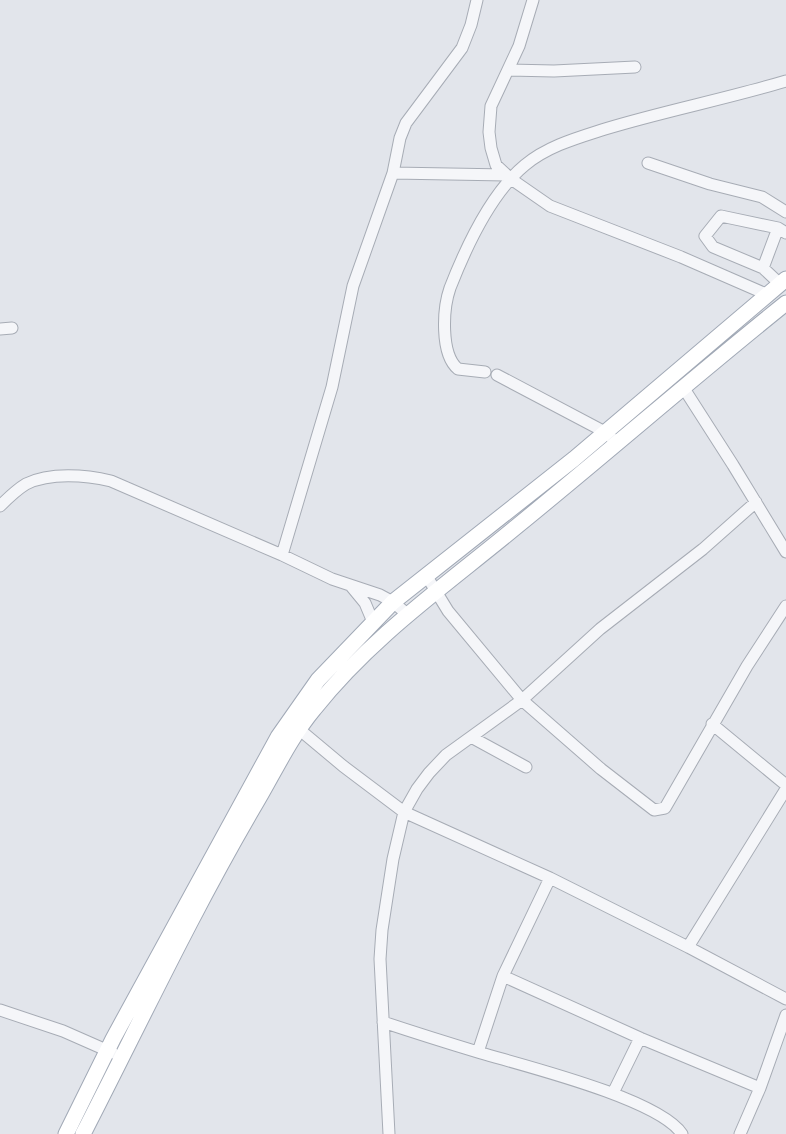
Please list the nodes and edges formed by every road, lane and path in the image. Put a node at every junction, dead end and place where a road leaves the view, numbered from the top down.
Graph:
1 (477, 0) edge
2 (533, 0) edge
3 (635, 66) dead end
4 (509, 70) junction
5 (786, 81) edge
6 (648, 163) dead end
7 (393, 173) junction
8 (509, 177) junction
9 (786, 212) edge
10 (782, 231) edge
11 (763, 268) junction
12 (783, 281) edge
13 (766, 294) junction
14 (786, 303) edge
15 (12, 328) dead end
16 (0, 329) edge
17 (485, 372) dead end
18 (497, 375) dead end
19 (683, 387) junction
20 (605, 432) junction
21 (617, 443) junction
22 (756, 502) junction
23 (0, 506) edge
24 (786, 552) edge
25 (282, 555) junction
26 (426, 575) junction
27 (351, 586) junction
28 (436, 590) junction
29 (393, 602) junction
30 (786, 606) edge
31 (407, 614) junction
32 (373, 622) junction
33 (522, 700) junction
34 (712, 724) junction
35 (294, 725) junction
36 (470, 737) junction
37 (526, 767) dead end
38 (786, 785) edge
39 (784, 796) edge
40 (404, 812) junction
41 (550, 878) junction
42 (688, 946) junction
43 (503, 976) junction
44 (786, 999) edge
45 (0, 1010) edge
46 (786, 1015) edge
47 (383, 1022) junction
48 (640, 1038) junction
49 (108, 1051) junction
50 (478, 1052) junction
51 (122, 1057) junction
52 (760, 1088) junction
53 (613, 1093) junction
54 (66, 1134) edge
55 (83, 1134) edge
56 (389, 1134) edge
57 (682, 1134) edge
58 (740, 1134) edge

1 - 7 street
2 - 4 street
3 - 4 street
4 - 8 street
5 - 8 street
6 - 9 street
7 - 8 street
7 - 25 street
8 - 13 street
8 - 17 street
10 - 11 street
10 - 11 street
11 - 12 street
12 - 13 main road
13 - 20 main road
14 - 19 main road
15 - 16 street
18 - 20 street
19 - 21 main road
19 - 22 street
20 - 21 street
20 - 26 main road
21 - 28 main road
22 - 24 street
22 - 33 street
23 - 25 street
25 - 27 street
26 - 28 street
26 - 29 main road
27 - 29 street
27 - 32 street
28 - 31 main road
28 - 33 street
29 - 31 street
29 - 32 main road
30 - 34 street
31 - 35 main road
32 - 35 main road
33 - 34 street
33 - 36 street
34 - 38 street
35 - 40 street
35 - 49 main road
35 - 51 main road
36 - 37 street
36 - 40 street
39 - 42 street
40 - 41 street
40 - 47 street
41 - 42 street
41 - 43 street
42 - 44 street
43 - 48 street
43 - 50 street
45 - 49 street
46 - 52 street
47 - 50 street
47 - 56 street
48 - 52 street
48 - 53 street
49 - 51 street
49 - 54 main road
50 - 53 street
51 - 55 main road
52 - 58 street
53 - 57 street

